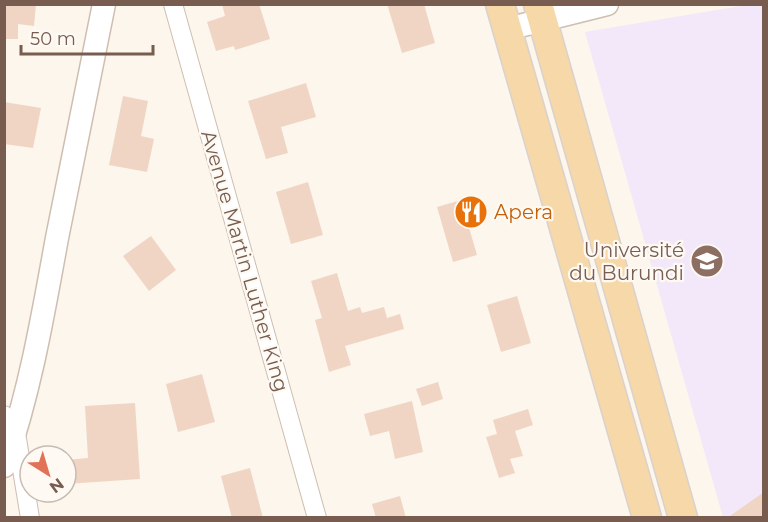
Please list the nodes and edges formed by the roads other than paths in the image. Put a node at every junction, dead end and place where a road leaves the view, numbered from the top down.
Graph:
1 (104, 4) edge
2 (173, 4) edge
3 (607, 4) edge
4 (540, 12) edge
5 (504, 17) edge
6 (10, 424) edge
7 (4, 466) edge
8 (674, 515) edge
9 (30, 518) edge
10 (317, 518) edge
11 (647, 518) edge

1 - 6 street
2 - 10 street, Avenue Martin Luther King
3 - 4 street
4 - 5 street
4 - 8 main road
5 - 11 main road
6 - 7 street
6 - 9 street

